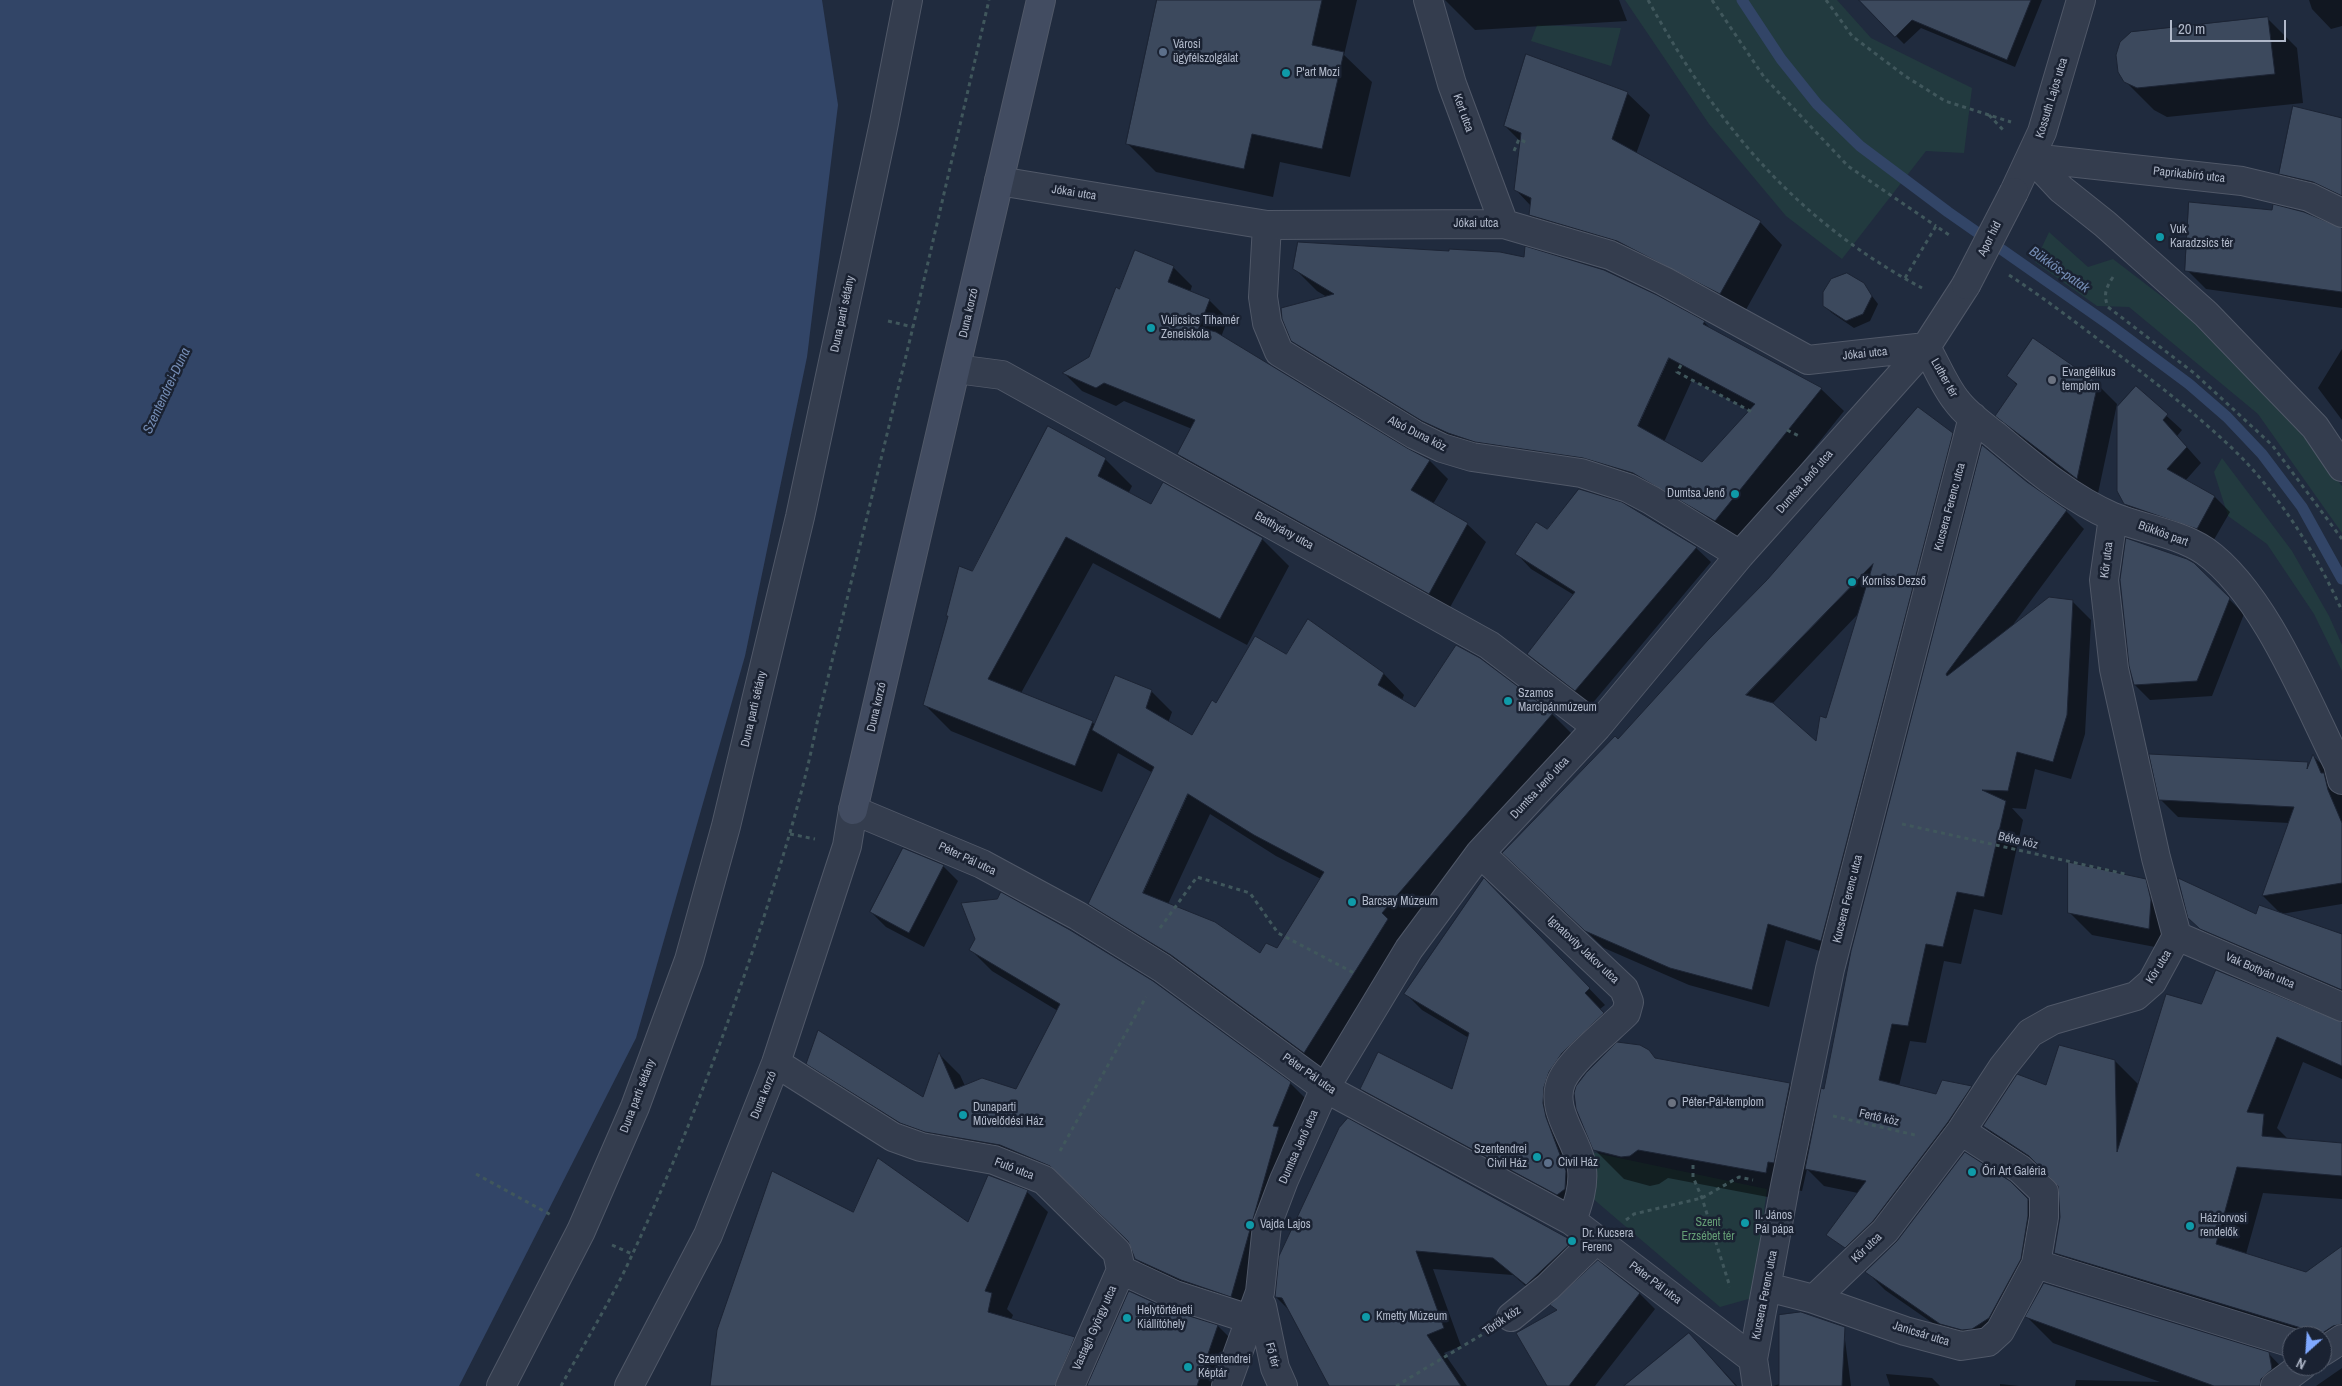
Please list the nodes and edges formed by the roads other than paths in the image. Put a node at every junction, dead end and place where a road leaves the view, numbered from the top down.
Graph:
1 (908, 0) edge
2 (1041, 0) edge
3 (1428, 0) edge
4 (2081, 0) edge
5 (2032, 158) junction
6 (998, 180) junction
7 (2014, 192) joint
8 (2342, 213) edge
9 (1504, 224) junction
10 (1267, 225) junction
11 (1960, 295) joint
12 (1926, 347) junction
13 (956, 369) junction
14 (1973, 418) junction
15 (2342, 467) edge
16 (2113, 517) junction
17 (1740, 555) junction
18 (1597, 727) junction
19 (2342, 780) edge
20 (853, 810) junction
21 (1480, 853) junction
22 (2177, 936) junction
23 (2342, 1007) edge
24 (776, 1064) junction
25 (1325, 1088) junction
26 (1956, 1137) junction
27 (1572, 1221) junction
28 (1596, 1240) junction
29 (2036, 1264) junction
30 (1121, 1270) junction
31 (1767, 1287) junction
32 (1260, 1292) joint
33 (1814, 1299) junction
34 (1511, 1317) road end
35 (1257, 1322) junction
36 (2282, 1340) edge
37 (1753, 1359) junction
38 (2288, 1376) edge
39 (501, 1386) edge
40 (629, 1386) edge
41 (1070, 1386) edge
42 (1226, 1386) edge
43 (1283, 1386) edge
44 (1757, 1386) edge
45 (2274, 1386) edge

1 - 39 street, Duna parti sétány
2 - 6 street, Duna korzó
3 - 9 street, Kert utca
4 - 5 street, Kossuth Lajos utca
5 - 7 street, Kossuth Lajos utca
5 - 8 street, Paprikabíró utca
5 - 15 street
6 - 10 street, Jókai utca
6 - 13 street, Duna korzó
7 - 11 street, Apor híd, bridge
9 - 10 street, Jókai utca
9 - 12 street, Jókai utca
10 - 17 street, Alsó Duna köz
11 - 12 street, Luther tér
12 - 14 street, Luther tér
12 - 17 street, Dumtsa Jenő utca
13 - 18 street, Batthyány utca
13 - 20 street, Duna korzó
14 - 16 street, Bükkös part
14 - 31 street, Kucsera Ferenc utca
16 - 19 street, Bükkös part
16 - 22 street, Kör utca
17 - 18 street, Dumtsa Jenő utca
18 - 21 street, Dumtsa Jenő utca
20 - 24 street, Duna korzó
20 - 25 street, Péter Pál utca
21 - 25 street, Dumtsa Jenő utca
21 - 27 street, Ignatovity Jakov utca
22 - 23 street, Vak Bottyán utca
22 - 26 street, Kör utca
24 - 30 street, Futó utca
24 - 40 street, Duna korzó
25 - 27 street, Péter Pál utca
25 - 32 street, Dumtsa Jenő utca
26 - 29 street, Janicsár utca
26 - 33 street, Kör utca
27 - 28 street, Péter Pál utca
28 - 34 street, Török köz
28 - 37 street, Péter Pál utca
29 - 33 street, Janicsár utca
29 - 36 street
30 - 35 street
30 - 41 street, Vastagh György utca
31 - 33 street, Janicsár utca
31 - 37 street, Kucsera Ferenc utca
32 - 35 street, Fő tér
35 - 42 street, Fő tér
35 - 43 street, Fő tér
37 - 44 street, Kucsera Ferenc utca
38 - 45 street

